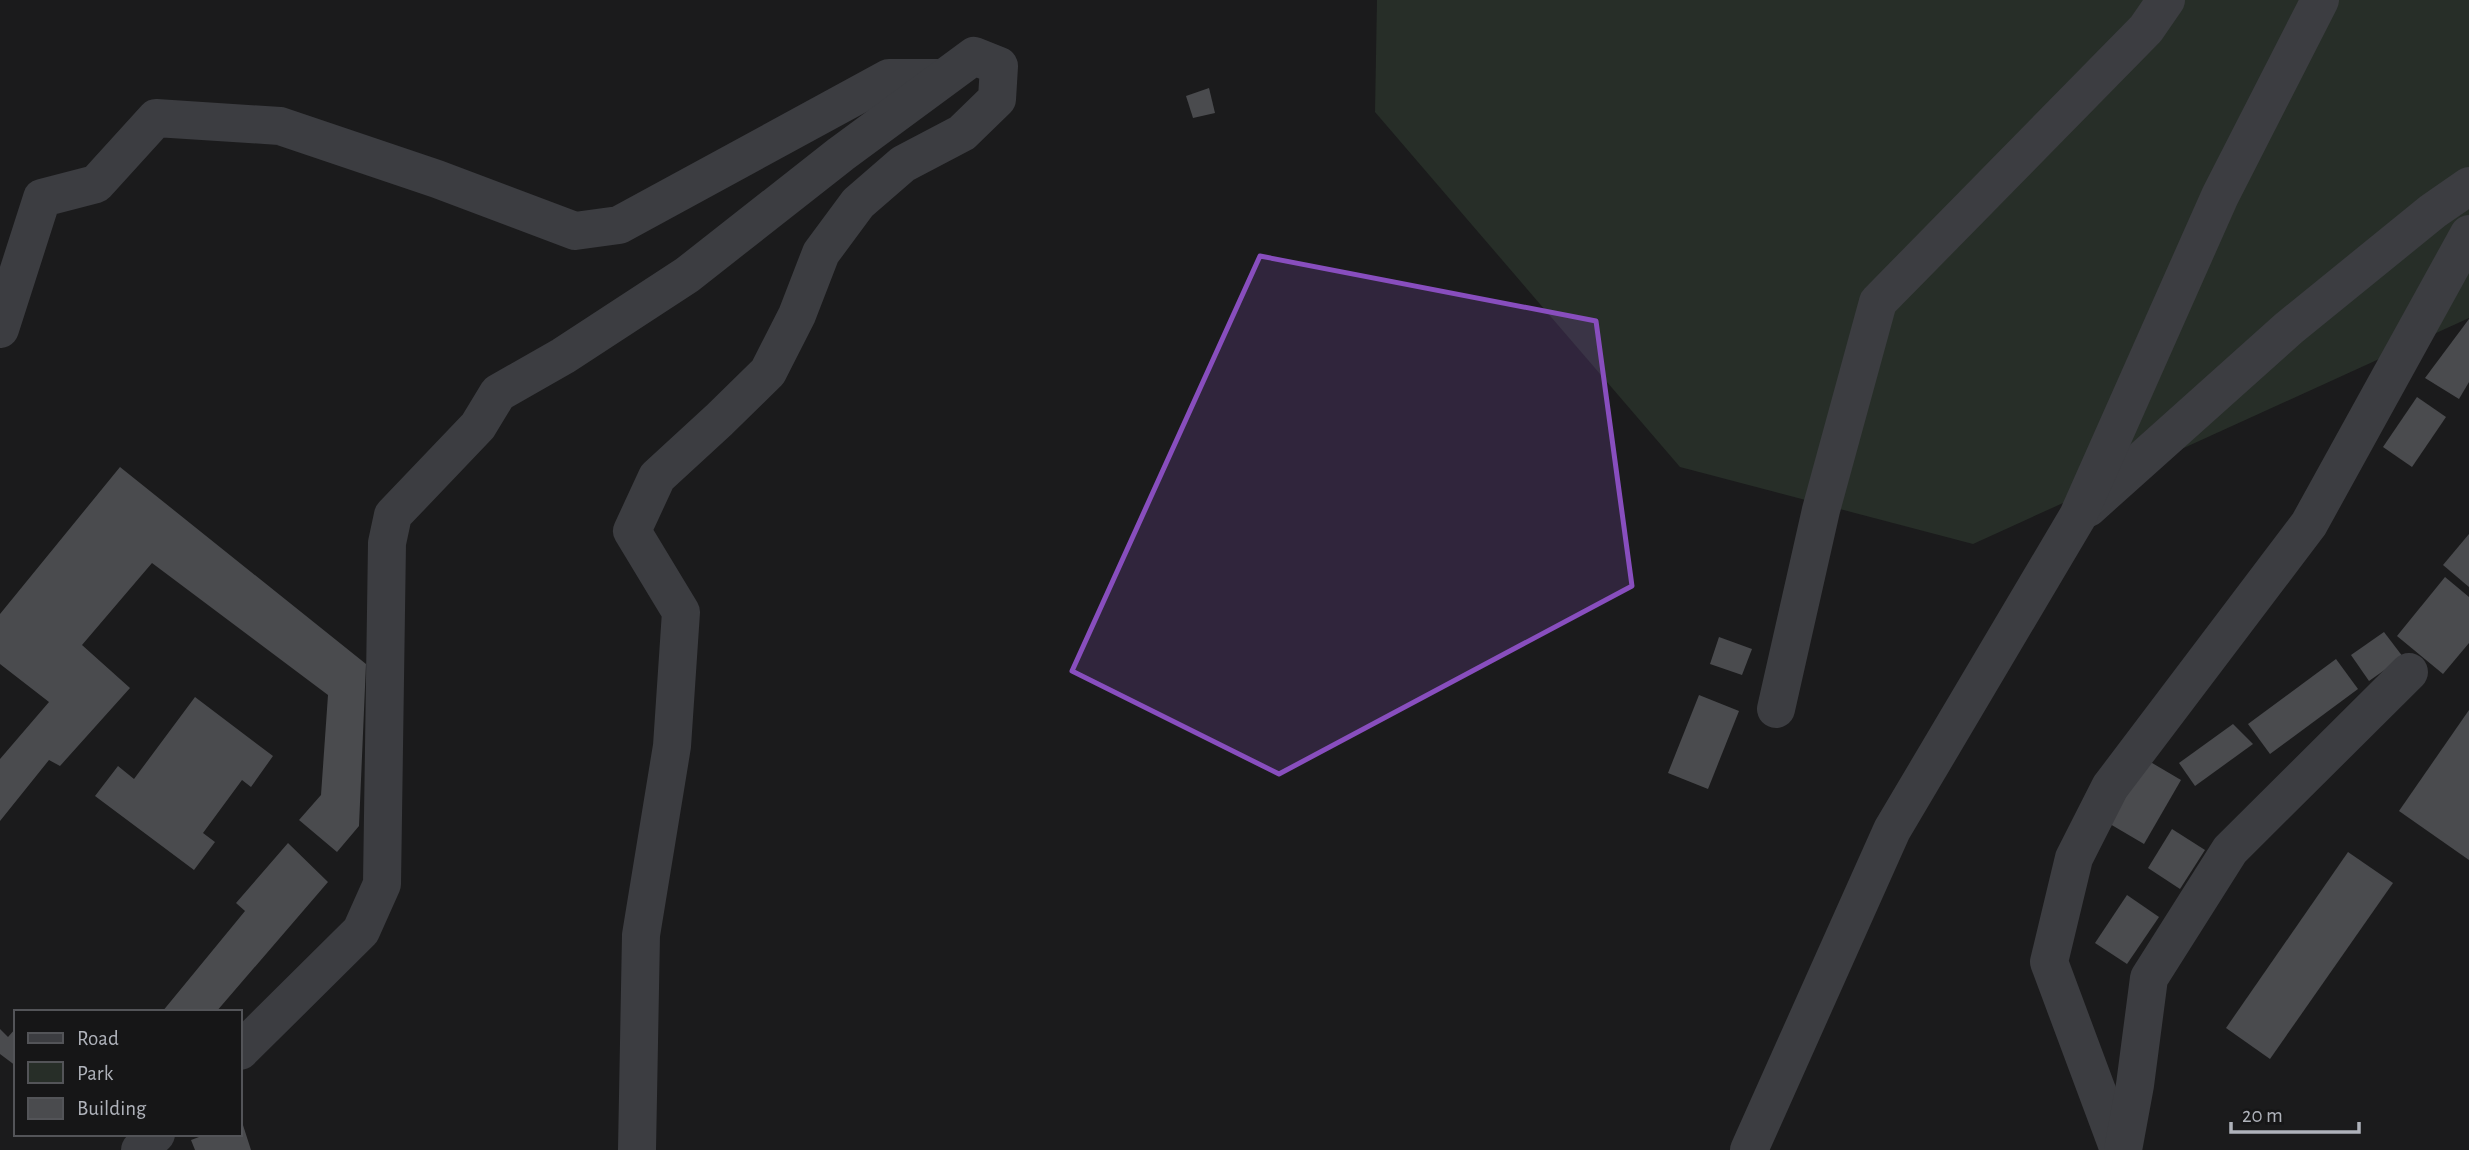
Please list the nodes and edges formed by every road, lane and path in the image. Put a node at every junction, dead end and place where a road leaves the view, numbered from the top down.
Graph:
1 (2166, 0) edge
2 (2320, 0) edge
3 (942, 78) junction
4 (2469, 186) edge
5 (2469, 234) edge
6 (0, 329) edge
7 (2078, 516) junction
8 (2409, 672) dead end
9 (1776, 709) dead end
10 (242, 1049) edge
11 (154, 1136) edge
12 (140, 1150) edge
13 (637, 1150) edge
14 (1749, 1150) edge
15 (2121, 1150) edge

1 - 9 street
2 - 7 street
3 - 6 street
3 - 10 street
3 - 13 street
4 - 7 street
5 - 15 street
7 - 14 street
8 - 15 street
11 - 12 street

